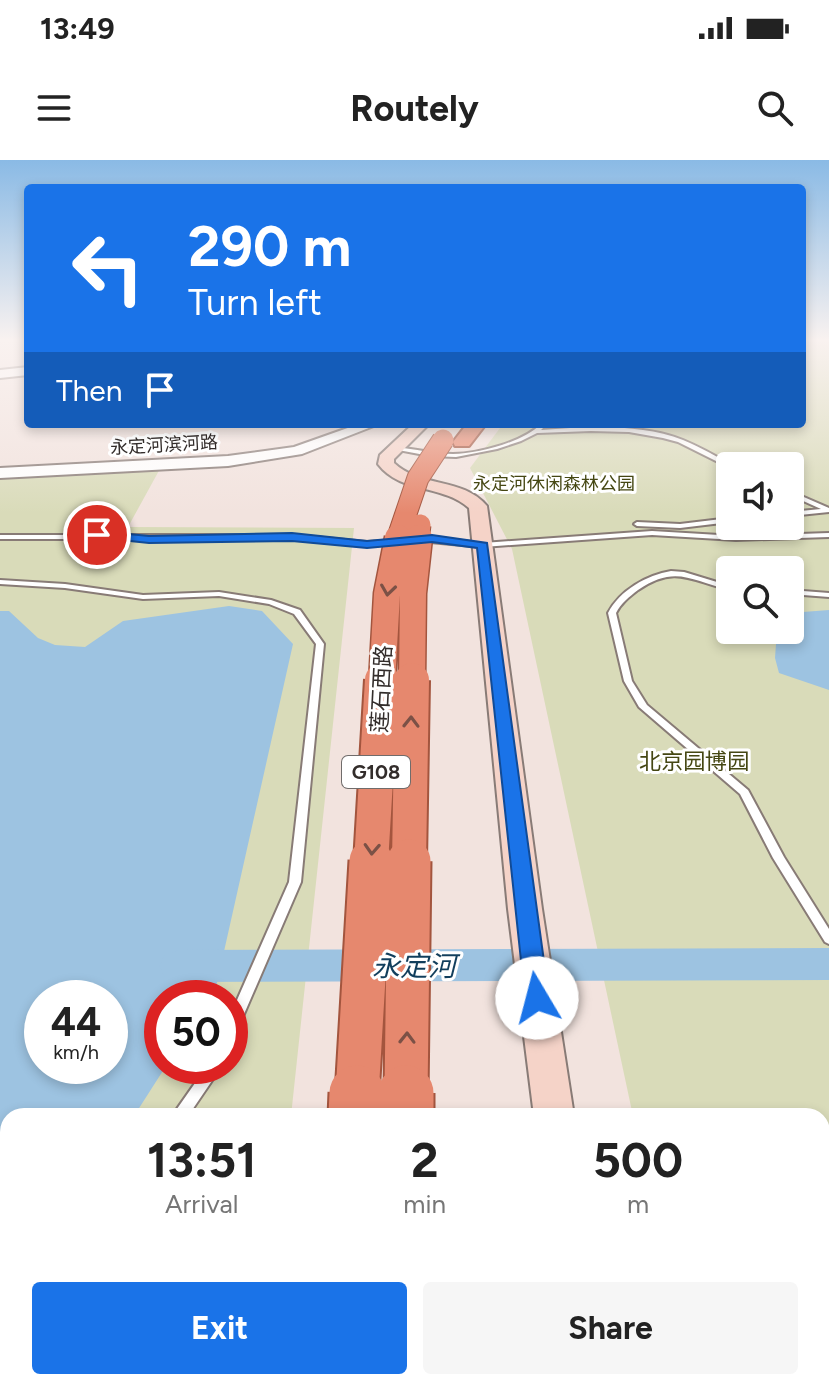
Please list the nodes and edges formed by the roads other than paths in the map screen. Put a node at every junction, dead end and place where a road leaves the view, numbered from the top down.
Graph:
1 (361, 428) edge
2 (542, 428) edge
3 (452, 431) edge
4 (539, 432) junction
5 (396, 449) junction
6 (716, 459) edge
7 (0, 473) edge
8 (804, 499) edge
9 (829, 510) edge
10 (804, 513) edge
11 (716, 522) edge
12 (637, 524) dead end
13 (829, 535) edge
14 (0, 537) edge
15 (483, 545) junction
16 (0, 582) edge
17 (716, 586) edge
18 (804, 593) edge
19 (829, 595) edge
20 (829, 939) edge
21 (248, 990) edge
22 (202, 1084) edge
23 (185, 1108) edge
24 (356, 1108) edge
25 (406, 1108) edge
26 (553, 1108) edge

1 - 7 street, 永定河滨河路
2 - 4 lane
3 - 5 main road
3 -> 24 highway, 莲石西路 / G108, bridge
25 -> 3 highway, 莲石西路 / G108, bridge
4 - 5 lane
4 - 6 lane
5 - 15 main road
8 - 9 lane
9 - 10 lane
11 - 12 lane
13 - 15 lane
14 - 15 lane
15 - 26 main road
16 - 21 lane
17 - 20 lane
18 - 19 lane
22 - 23 lane

